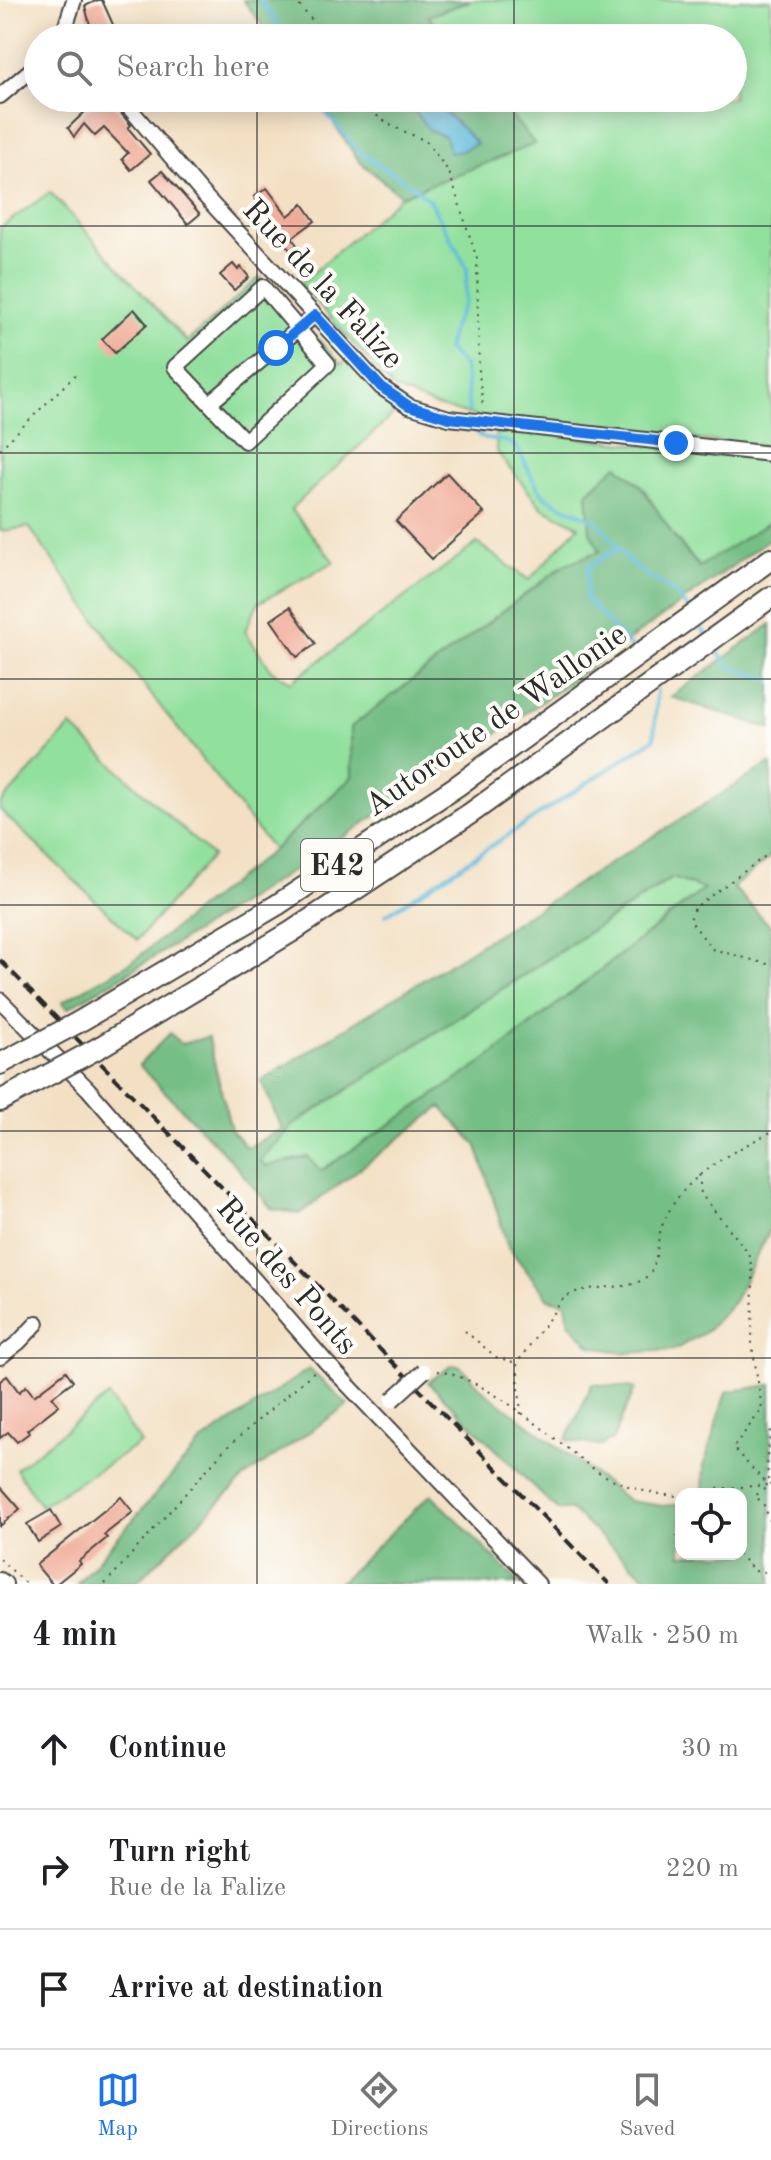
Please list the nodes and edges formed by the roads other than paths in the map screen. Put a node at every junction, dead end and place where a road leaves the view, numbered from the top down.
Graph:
1 (74, 0) edge
2 (68, 24) edge
3 (24, 76) edge
4 (0, 96) edge
5 (133, 112) edge
6 (315, 315) junction
7 (297, 329) junction
8 (210, 403) junction
9 (771, 454) edge
10 (771, 559) edge
11 (771, 597) edge
12 (0, 1000) edge
13 (0, 1064) edge
14 (0, 1101) edge
15 (37, 1323) dead end
16 (0, 1357) edge
17 (431, 1371) road end
18 (376, 1416) junction
19 (538, 1584) edge

1 - 2 street
3 - 4 street
5 - 6 street, Rue de la Falize
6 - 7 street
6 - 9 street, Rue de la Falize
7 - 8 street
7 - 8 street
7 - 8 street
10 - 13 highway, Autoroute de Wallonie / E42, bridge
11 - 14 highway, Autoroute de Wallonie / E42, bridge
12 - 18 street, Rue des Ponts
15 - 16 street
17 - 18 street, bridge
18 - 19 street, Rue des Ponts

